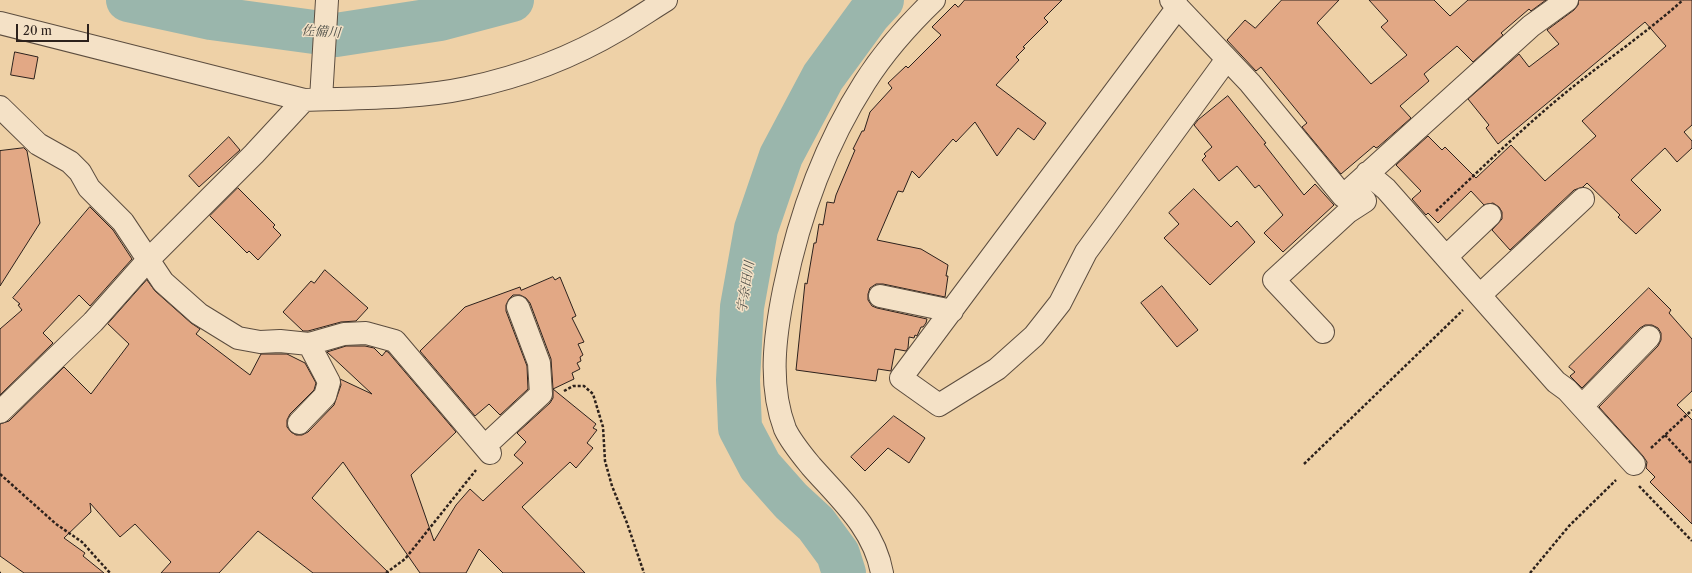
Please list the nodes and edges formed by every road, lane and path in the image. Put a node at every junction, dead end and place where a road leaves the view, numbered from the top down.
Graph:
1 (327, 0) edge
2 (666, 0) edge
3 (934, 0) edge
4 (1567, 0) edge
5 (1683, 0) edge
6 (1175, 3) edge
7 (0, 23) edge
8 (0, 38) edge
9 (64, 38) junction
10 (1227, 59) junction
11 (313, 99) junction
12 (0, 107) edge
13 (1360, 180) junction
14 (1583, 199) dead end
15 (1490, 215) dead end
16 (1420, 227) junction
17 (1446, 258) junction
18 (148, 260) junction
19 (1480, 295) junction
20 (880, 296) dead end
21 (518, 307) dead end
22 (952, 311) junction
23 (1323, 332) dead end
24 (1649, 337) dead end
25 (309, 344) junction
26 (558, 396) dead end
27 (1582, 406) junction
28 (1692, 410) edge
29 (0, 412) edge
30 (299, 423) dead end
31 (1665, 435) junction
32 (487, 449) junction
33 (1304, 464) dead end
34 (1692, 464) edge
35 (0, 474) edge
36 (1630, 474) junction
37 (1692, 541) edge
38 (110, 573) edge
39 (386, 573) edge
40 (644, 573) edge
41 (882, 573) edge
42 (1530, 573) edge

1 - 11 street
2 - 11 street
3 - 41 street
4 - 13 street
5 - 16 path
6 - 10 street
6 - 22 street
7 - 9 street
8 - 9 street
9 - 11 street
10 - 13 street
10 - 22 street
11 - 18 street
12 - 18 street
13 - 16 street
13 - 23 street
14 - 19 street
15 - 17 street
16 - 17 street
17 - 19 street
18 - 25 street
18 - 29 street
19 - 27 street
19 - 33 path
20 - 22 street
21 - 32 street
24 - 27 street
25 - 30 street
25 - 32 street
26 - 40 path
27 - 36 street
28 - 31 path
31 - 34 path
31 - 36 path
32 - 39 path
35 - 38 path
36 - 37 path
36 - 42 path

